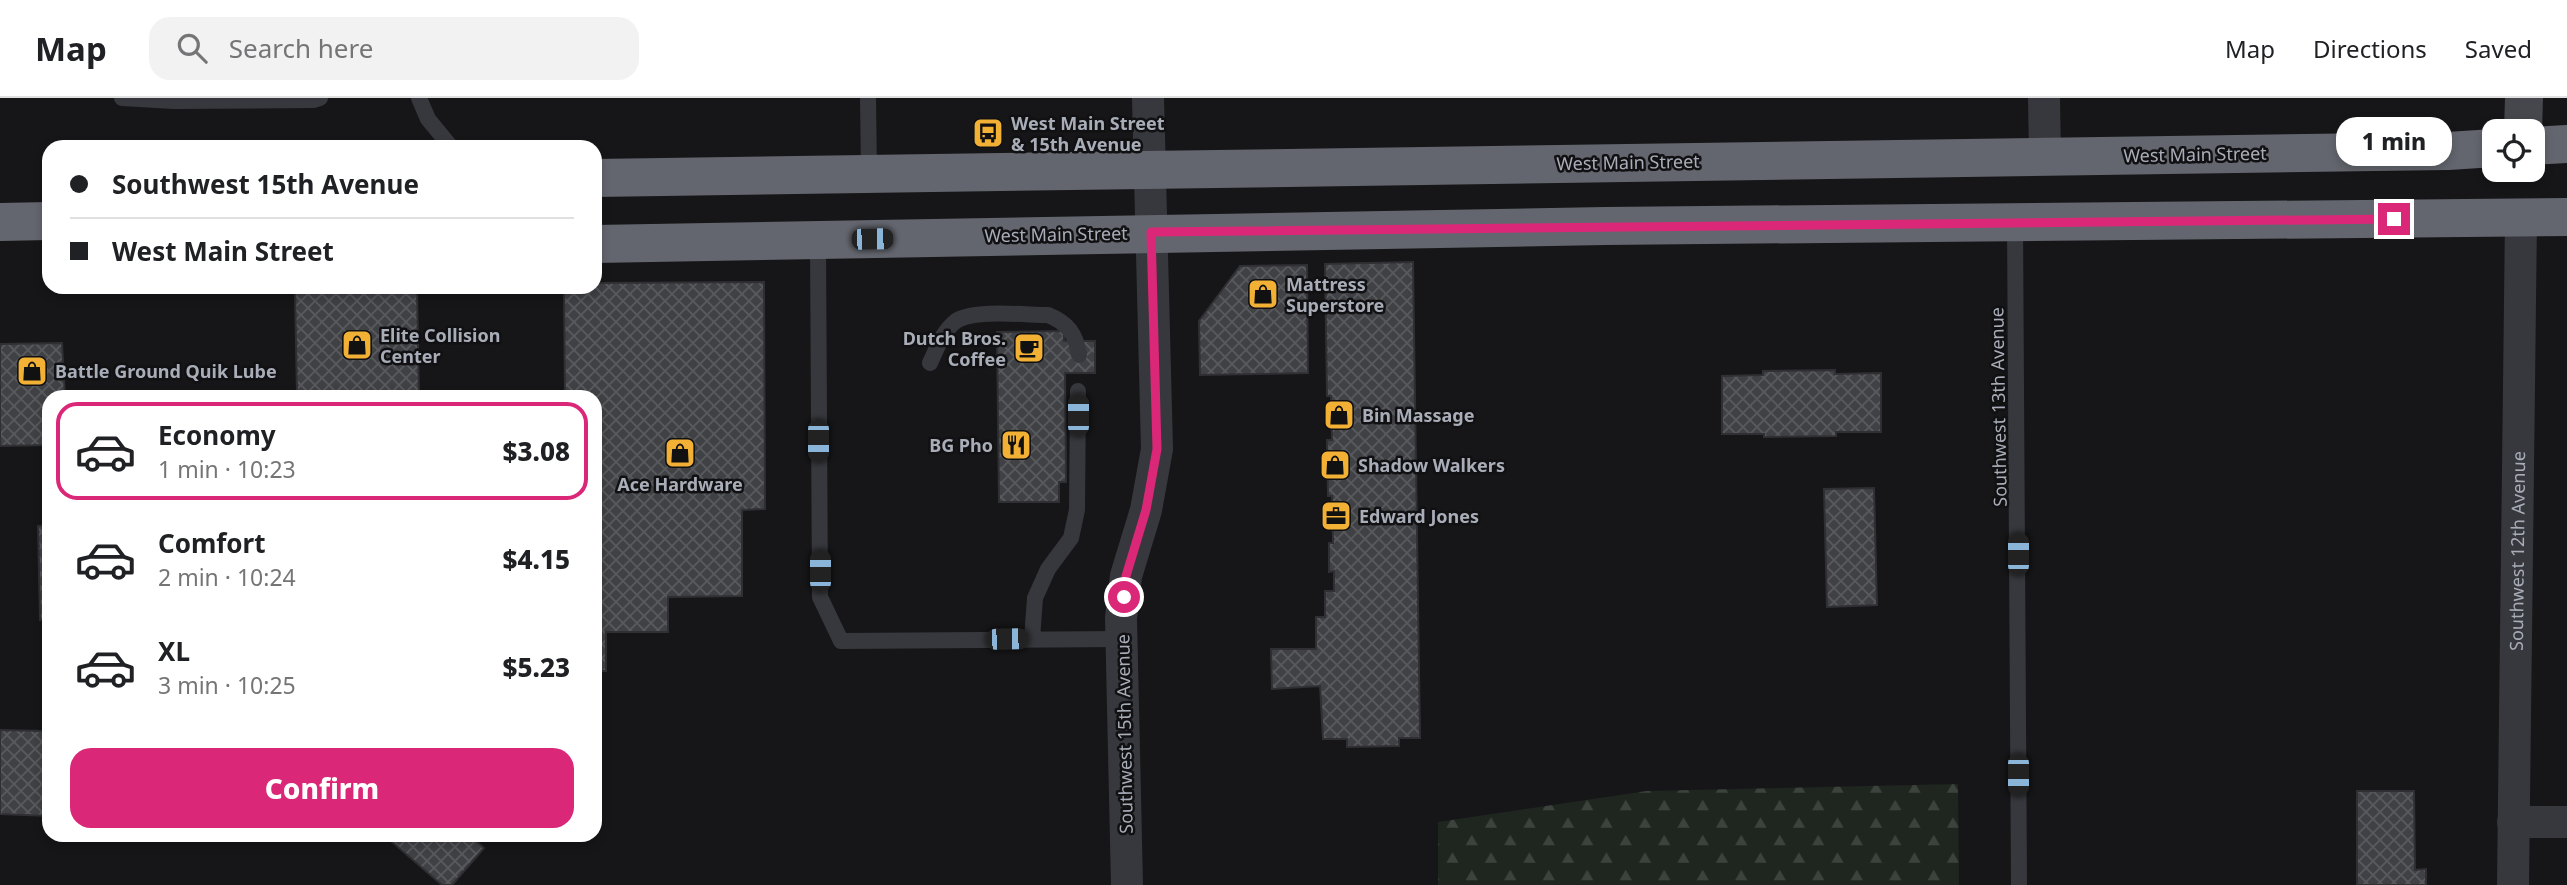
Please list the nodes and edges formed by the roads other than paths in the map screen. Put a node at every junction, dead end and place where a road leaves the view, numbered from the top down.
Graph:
1 (122, 98) edge
2 (320, 98) edge
3 (419, 98) edge
4 (868, 98) edge
5 (1149, 98) edge
6 (2044, 98) edge
7 (2524, 98) edge
8 (2524, 119) edge
9 (445, 140) edge
10 (2567, 144) edge
11 (2545, 145) edge
12 (2482, 149) edge
13 (2045, 155) junction
14 (1149, 168) junction
15 (869, 173) junction
16 (602, 178) edge
17 (2567, 217) edge
18 (2521, 218) junction
19 (42, 221) edge
20 (0, 222) edge
21 (2015, 222) junction
22 (1151, 232) junction
23 (818, 241) junction
24 (602, 244) edge
25 (1079, 355) dead end
26 (930, 363) dead end
27 (1078, 391) dead end
28 (1032, 639) junction
29 (1122, 639) junction
30 (2512, 822) junction
31 (2567, 822) edge
32 (1127, 885) edge
33 (2019, 885) edge
34 (2513, 885) edge

1 - 2 lane
3 - 9 lane
4 - 15 lane
5 - 14 street, Southwest 15th Avenue
6 - 13 street
7 - 8 street
10 - 11 highway
12 - 13 highway, West Main Street
13 - 14 highway, West Main Street
14 - 15 highway, West Main Street
14 - 22 street, Southwest 15th Avenue
15 - 16 highway, West Main Street
17 - 18 highway, West Main Street
18 - 21 highway, West Main Street
18 - 30 street, Southwest 12th Avenue
19 - 20 highway
21 - 22 highway, West Main Street
21 - 33 lane, Southwest 13th Avenue
22 - 23 highway, West Main Street
22 - 29 street, Southwest 15th Avenue
23 - 24 highway, West Main Street
23 - 28 lane
25 - 26 lane
27 - 28 lane
28 - 29 lane
29 - 32 street, Southwest 15th Avenue
30 - 31 street
30 - 34 street, Southwest 12th Avenue

